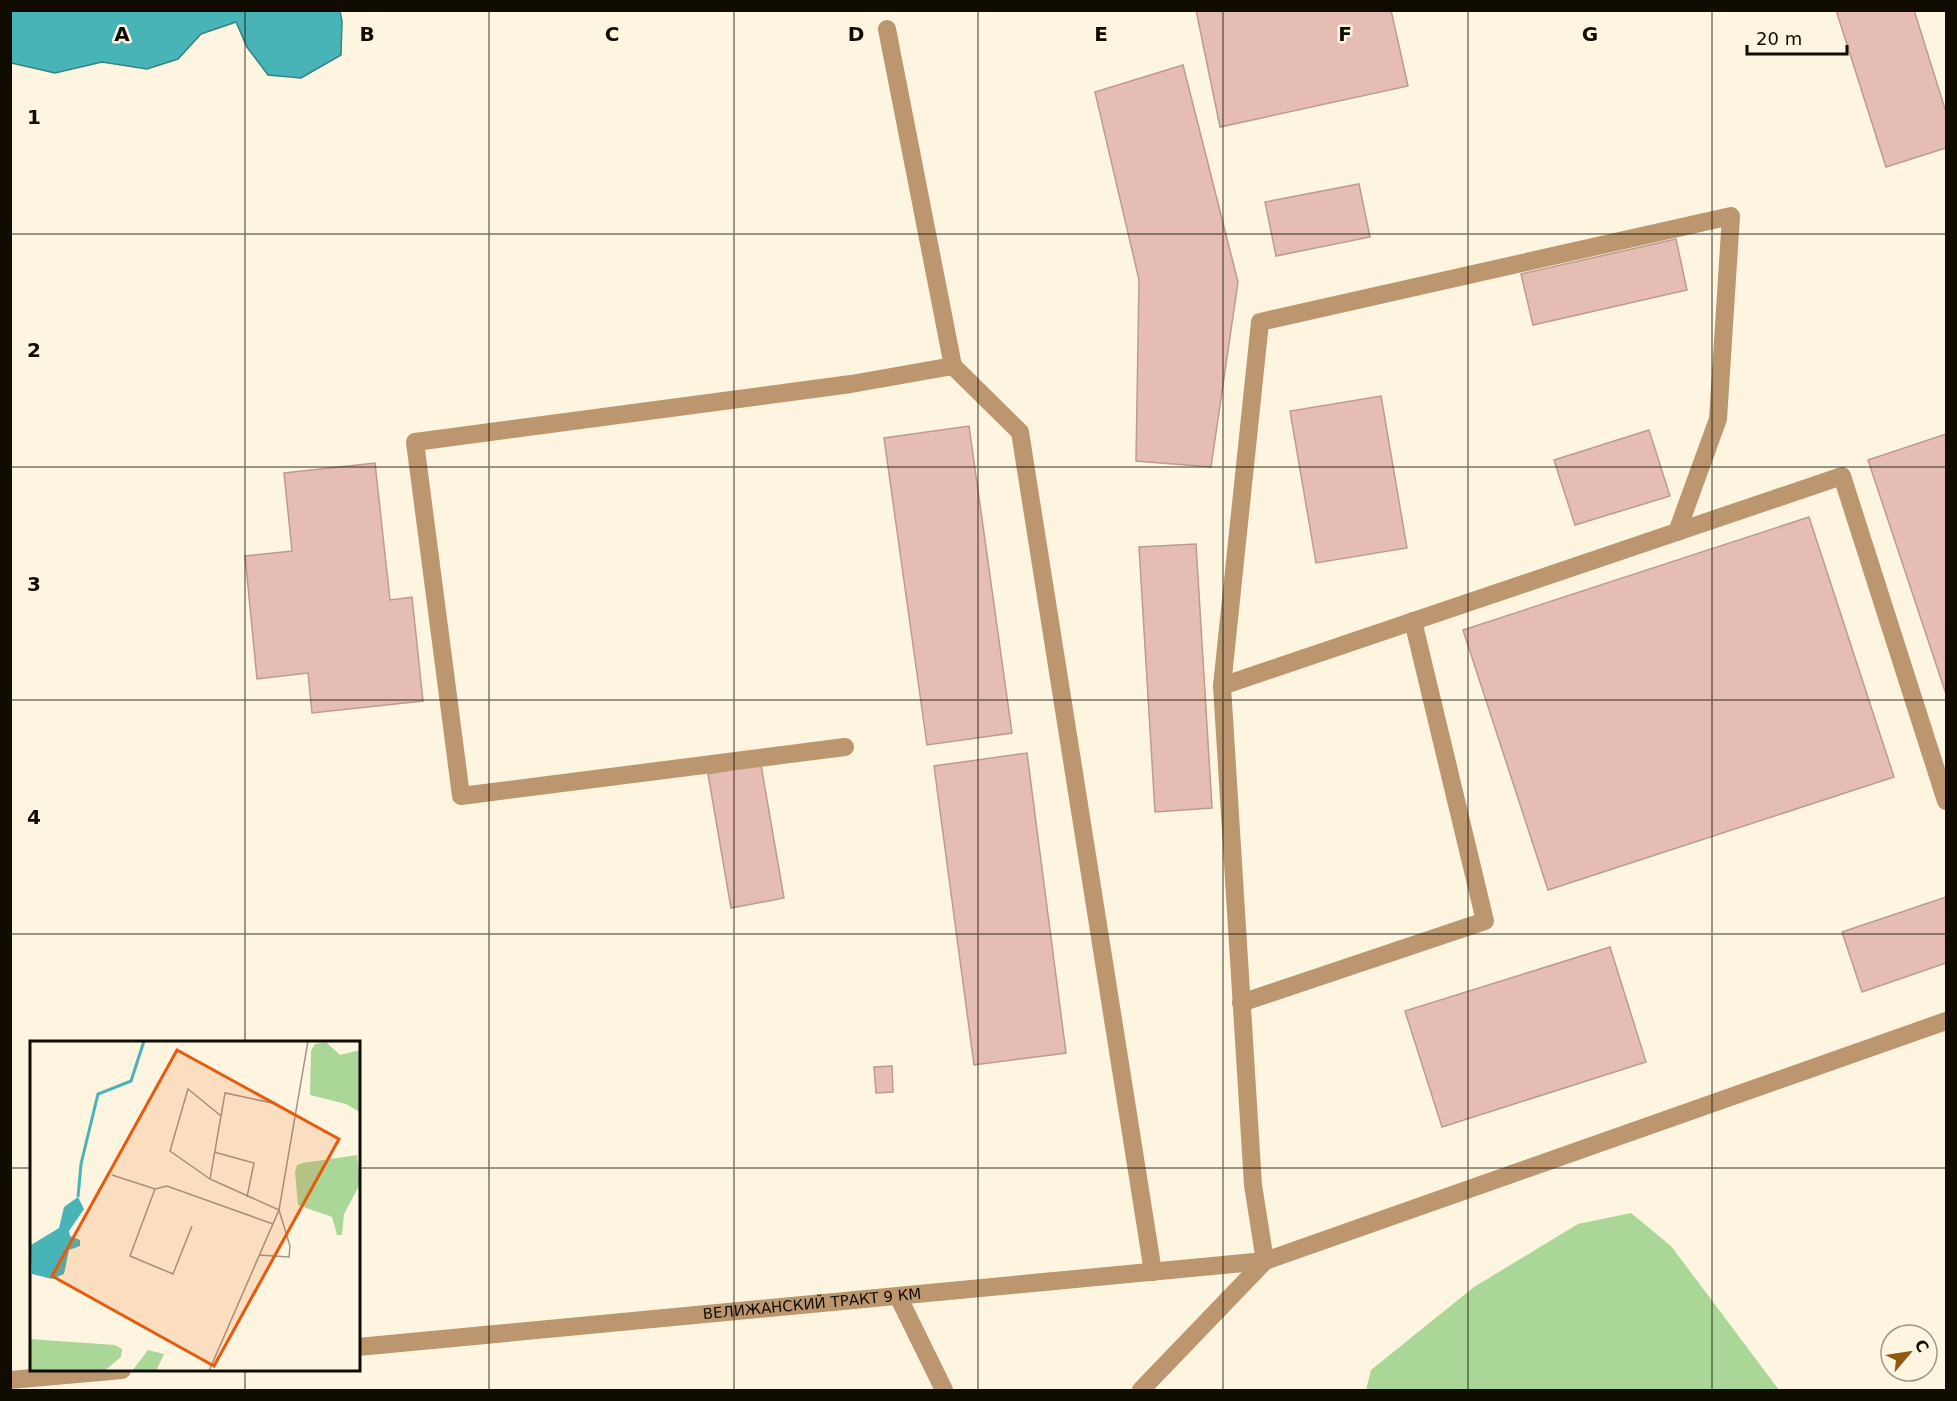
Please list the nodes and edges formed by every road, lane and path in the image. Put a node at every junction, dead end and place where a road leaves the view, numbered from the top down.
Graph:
1 (887, 29) dead end
2 (953, 366) junction
3 (1677, 532) junction
4 (1413, 621) junction
5 (1222, 686) junction
6 (846, 747) dead end
7 (1947, 801) edge
8 (1241, 1002) junction
9 (1947, 1021) edge
10 (1266, 1261) junction
11 (1153, 1272) junction
12 (898, 1296) junction
13 (360, 1347) edge
14 (111, 1371) edge
15 (10, 1380) edge
16 (944, 1390) edge
17 (1141, 1390) edge

1 - 2 street
2 - 6 street
2 - 11 street
3 - 4 street
3 - 5 street
3 - 7 street
4 - 5 street
4 - 8 street
5 - 8 street
8 - 10 street
9 - 10 street
10 - 11 street, ВЕЛИЖАНСКИЙ ТРАКТ 9 КМ
10 - 17 street
11 - 12 street, ВЕЛИЖАНСКИЙ ТРАКТ 9 КМ
12 - 13 street, ВЕЛИЖАНСКИЙ ТРАКТ 9 КМ
12 - 16 street
14 - 15 street

